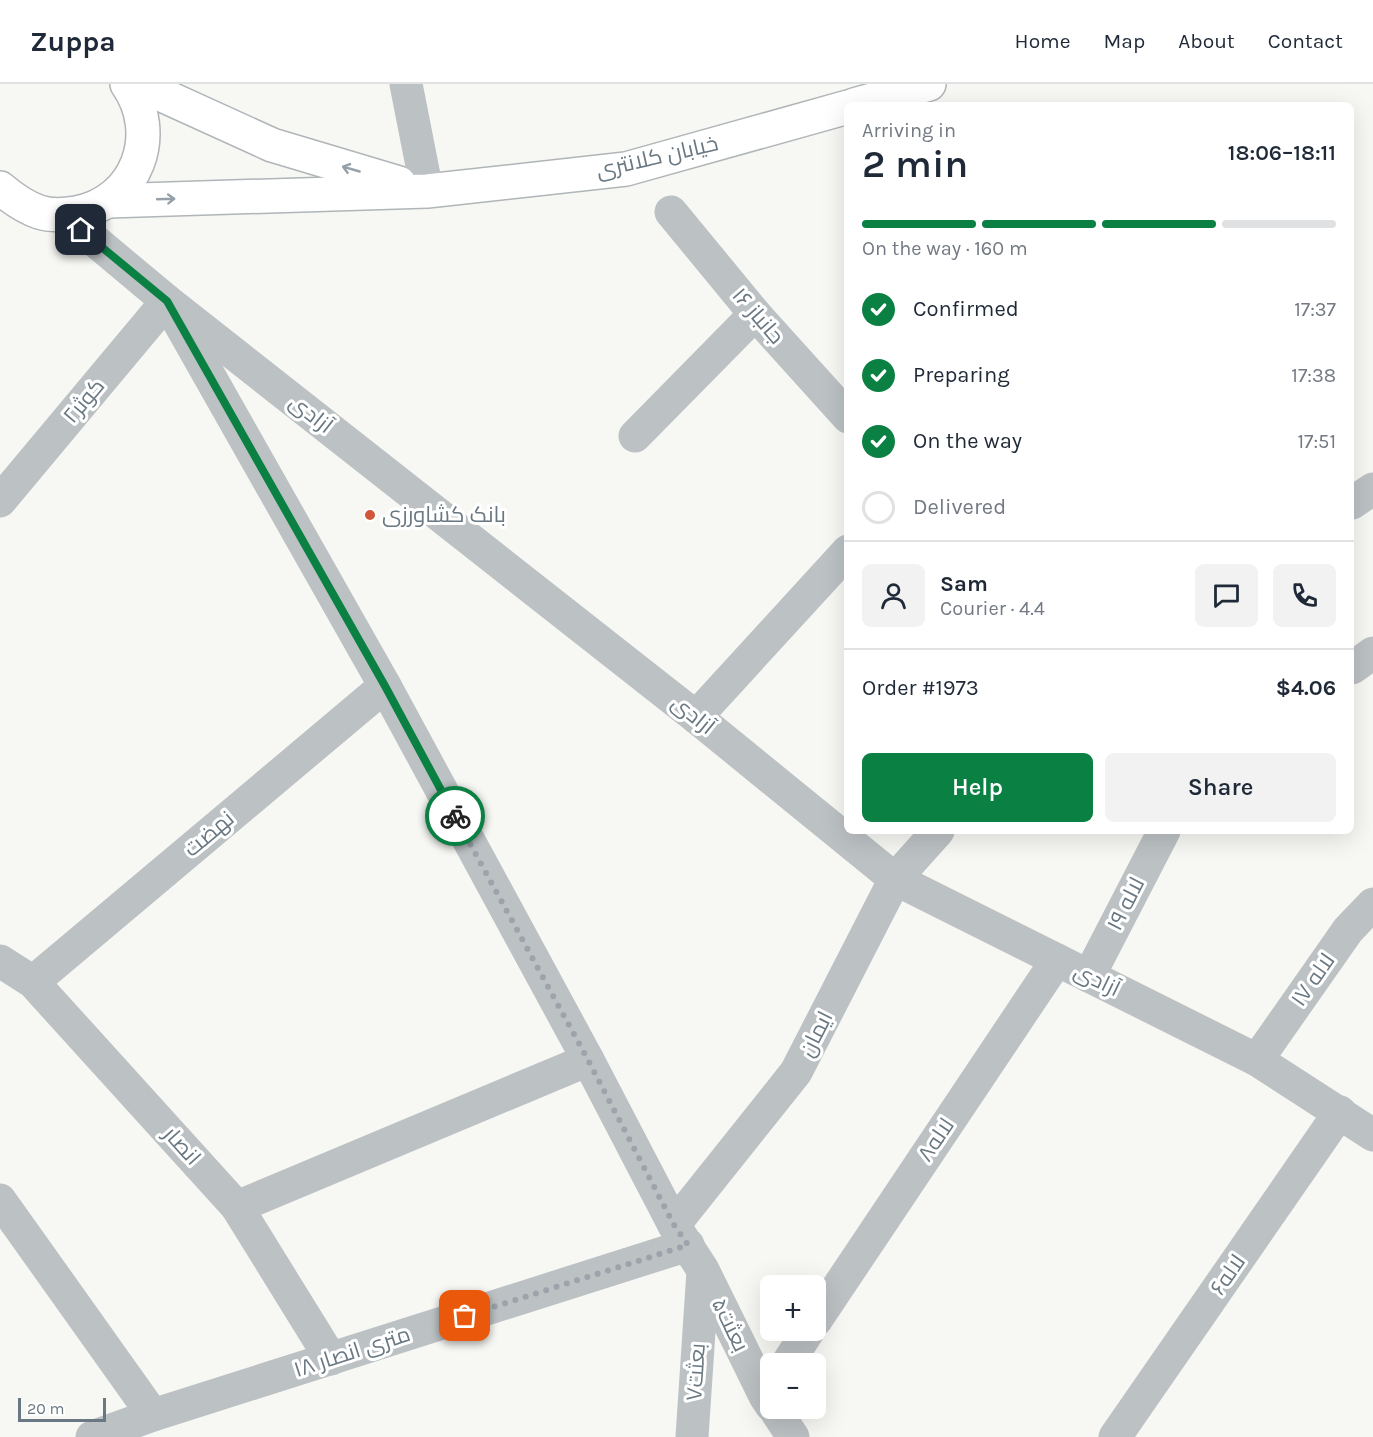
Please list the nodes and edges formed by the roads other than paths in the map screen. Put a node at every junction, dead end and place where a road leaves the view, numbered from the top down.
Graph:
1 (127, 84) edge
2 (138, 84) edge
3 (406, 84) edge
4 (929, 84) edge
5 (865, 102) edge
6 (844, 108) edge
7 (0, 188) edge
8 (427, 191) junction
9 (108, 201) junction
10 (671, 212) dead end
11 (64, 215) junction
12 (167, 301) junction
13 (755, 314) junction
14 (844, 413) edge
15 (635, 436) dead end
16 (1373, 489) edge
17 (0, 501) edge
18 (1354, 501) edge
19 (844, 555) edge
20 (1373, 653) edge
21 (1354, 667) edge
22 (385, 686) junction
23 (696, 717) junction
24 (935, 834) edge
25 (1162, 834) edge
26 (895, 879) junction
27 (1373, 904) edge
28 (1057, 960) junction
29 (0, 961) edge
30 (1089, 976) junction
31 (33, 982) junction
32 (588, 1060) junction
33 (1257, 1060) junction
34 (1340, 1112) junction
35 (1373, 1135) edge
36 (0, 1200) edge
37 (237, 1207) junction
38 (688, 1247) junction
39 (826, 1305) edge
40 (331, 1359) junction
41 (760, 1380) edge
42 (153, 1415) junction
43 (782, 1419) edge
44 (92, 1437) edge
45 (692, 1437) edge
46 (793, 1437) edge
47 (1115, 1437) edge

1 - 9 main road
8 -> 2 main road, خیابان کلانتری
3 - 8 street
4 - 5 main road
6 - 8 main road, خیابان کلانتری
7 - 11 main road
9 -> 8 main road, خیابان کلانتری
9 - 11 main road
10 - 13 street, جانباز ۱۶
11 - 12 street, آزادی
12 - 17 street, کوثر۲
12 - 22 street, بعثت۵
12 - 23 street, آزادی
13 - 14 street, جانباز ۱۶
13 - 15 street
16 - 18 street
19 - 23 street
20 - 21 street
22 - 31 street, نهضت
22 - 32 street, بعثت۵
23 - 26 street, آزادی
24 - 26 street, ایمان
25 - 30 street, لاله ۱۹
26 - 28 street, آزادی
26 - 38 street, ایمان
27 - 33 street, لاله ۱۷
28 - 30 street, آزادی
28 - 39 street, لاله۸
29 - 31 street, انصار
30 - 33 street, آزادی
31 - 37 street, انصار
32 - 37 street
32 - 38 street, بعثت۵
33 - 34 street, آزادی
34 - 35 street, آزادی
34 - 47 street, لاله۶
36 - 42 street
37 - 40 street, انصار
38 - 40 street, ۱۸ متری انصار
38 - 41 street, بعثت۵
38 - 45 street, بعثت۷
40 - 42 street, ۱۸ متری انصار
42 - 44 street, ۱۸ متری انصار
43 - 46 street, بعثت۵

